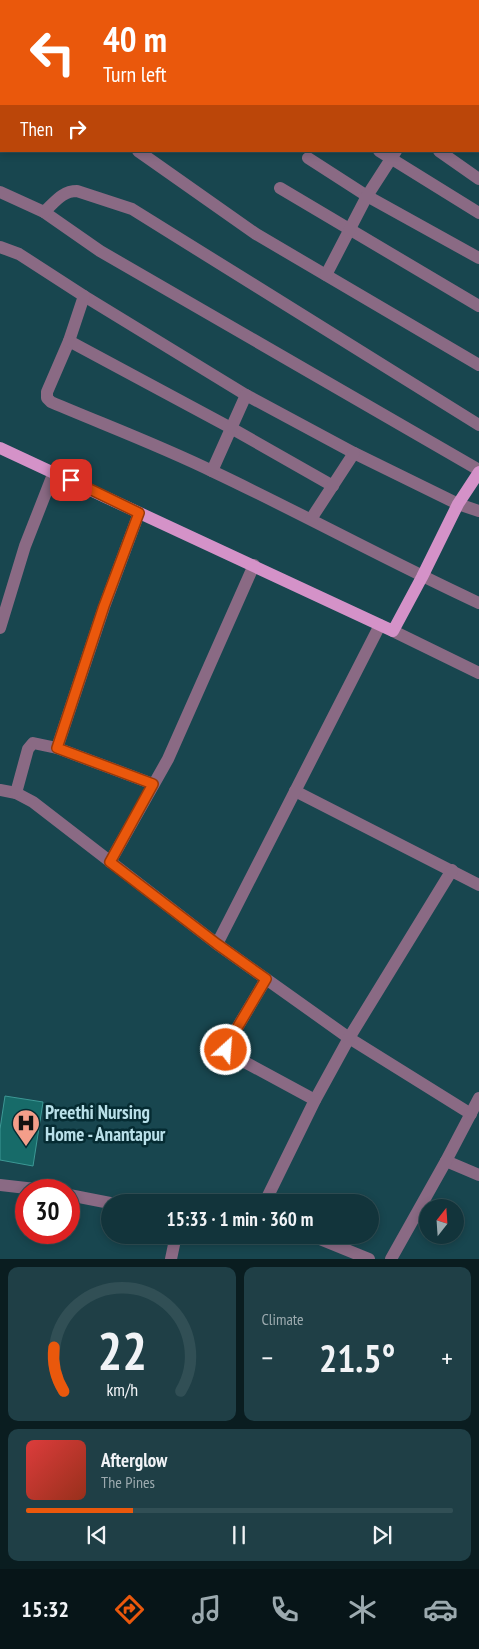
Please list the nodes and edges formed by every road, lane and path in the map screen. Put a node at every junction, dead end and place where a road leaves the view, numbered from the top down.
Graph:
1 (141, 152) edge
2 (439, 152) edge
3 (394, 155) edge
4 (154, 156) edge
5 (308, 158) dead end
6 (479, 179) edge
7 (280, 188) dead end
8 (0, 192) edge
9 (367, 196) junction
10 (44, 212) junction
11 (479, 213) edge
12 (350, 229) junction
13 (0, 247) edge
14 (479, 258) edge
15 (326, 275) junction
16 (84, 296) junction
17 (479, 306) edge
18 (69, 341) junction
19 (479, 366) edge
20 (246, 395) junction
21 (479, 425) edge
22 (231, 428) junction
23 (0, 448) edge
24 (354, 453) junction
25 (212, 471) junction
26 (479, 471) edge
27 (54, 472) junction
28 (333, 486) junction
29 (458, 504) junction
30 (479, 511) edge
31 (139, 513) junction
32 (311, 519) junction
33 (254, 565) junction
34 (422, 577) junction
35 (479, 603) edge
36 (380, 625) junction
37 (0, 628) edge
38 (393, 631) junction
39 (479, 673) edge
40 (57, 748) junction
41 (153, 784) junction
42 (0, 790) edge
43 (295, 791) junction
44 (16, 793) junction
45 (110, 862) junction
46 (452, 870) junction
47 (479, 885) edge
48 (217, 944) junction
49 (266, 979) junction
50 (349, 1038) junction
51 (479, 1098) edge
52 (315, 1100) junction
53 (471, 1114) junction
54 (446, 1161) junction
55 (479, 1175) edge
56 (0, 1185) edge
57 (15, 1187) edge
58 (269, 1194) edge
59 (80, 1197) edge
60 (101, 1201) edge
61 (174, 1244) edge
62 (332, 1244) edge
63 (171, 1259) edge
64 (370, 1259) edge
65 (391, 1259) edge

1 - 4 street
2 - 6 street
3 - 9 street
3 - 11 street
4 - 15 street
5 - 9 street
7 - 12 street
8 - 10 street
9 - 12 street
9 - 14 street
10 - 21 street
10 - 26 street
12 - 15 street
12 - 17 street
13 - 16 street
15 - 19 street
16 - 18 street
16 - 20 street
18 - 22 street
18 - 25 street
20 - 22 street
20 - 24 street
22 - 25 street
22 - 28 street
23 - 27 main road
24 - 28 street
24 - 29 street
25 - 32 street
26 - 29 main road
27 - 31 main road
27 - 37 street
28 - 32 street
29 - 30 street
29 - 34 main road
31 - 33 main road
31 - 40 street
32 - 34 street
33 - 36 main road
33 - 41 street
34 - 35 street
34 - 38 main road
36 - 38 main road
36 - 43 street
38 - 39 street
40 - 41 street
40 - 44 street
41 - 45 street
42 - 44 street
43 - 46 street
43 - 48 street
44 - 45 street
45 - 48 street
46 - 47 street
46 - 50 street
48 - 49 street
49 - 50 street
49 - 52 street
50 - 52 street
50 - 53 street
51 - 53 street
52 - 58 street
53 - 54 street
54 - 55 street
54 - 65 street
56 - 57 street
59 - 60 street
61 - 63 street
62 - 64 street

